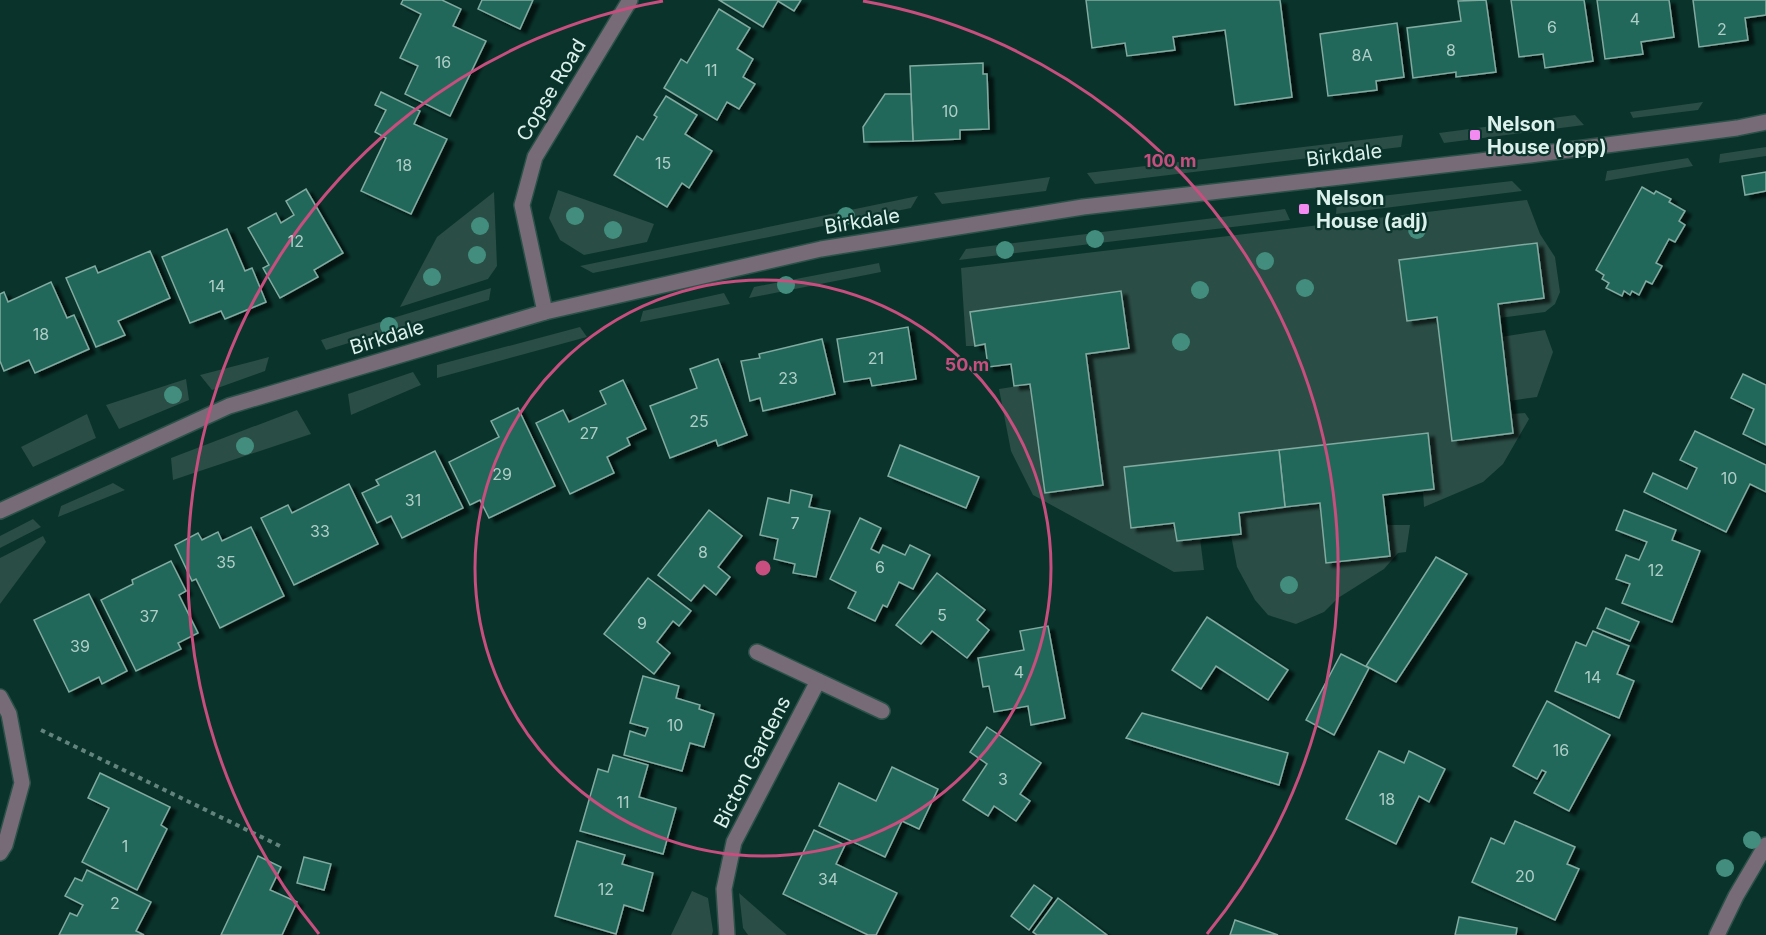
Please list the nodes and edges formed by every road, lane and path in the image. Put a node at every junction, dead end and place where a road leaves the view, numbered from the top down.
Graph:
1 (630, 0) edge
2 (1766, 122) edge
3 (545, 312) junction
4 (0, 511) edge
5 (757, 652) dead end
6 (818, 681) junction
7 (0, 698) edge
8 (882, 711) dead end
9 (9, 714) junction
10 (1766, 845) edge
11 (280, 846) dead end
12 (0, 853) edge
13 (727, 935) edge
14 (1717, 935) edge

1 - 3 street, Copse Road
2 - 3 street, Birkdale
3 - 4 street, Birkdale
5 - 6 street, Bicton Gardens
6 - 8 street, Bicton Gardens
6 - 13 street, Bicton Gardens
7 - 9 street
9 - 11 path
9 - 12 street
10 - 14 street

